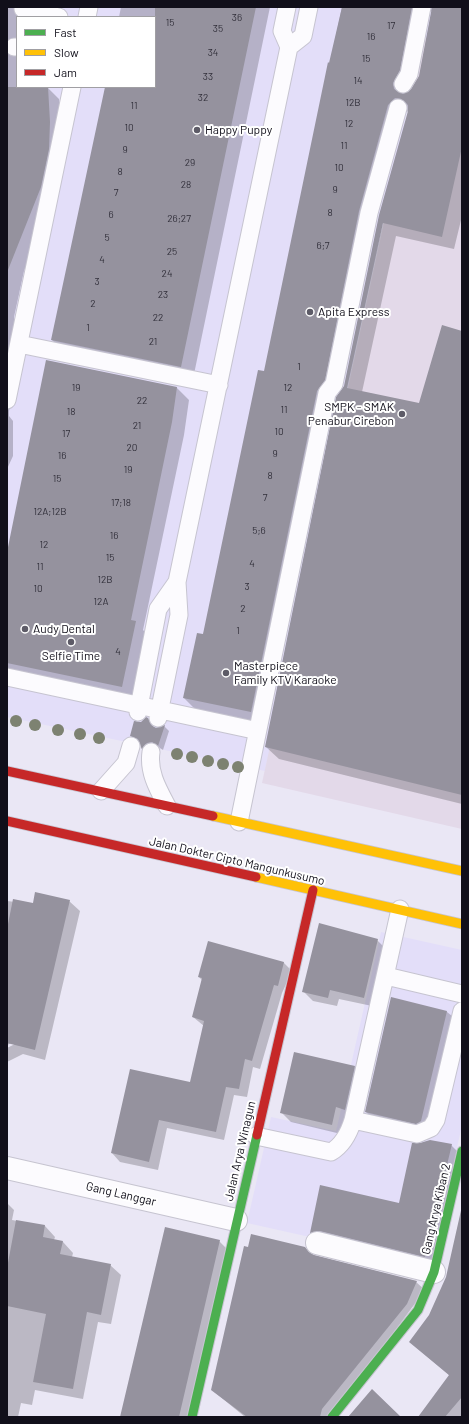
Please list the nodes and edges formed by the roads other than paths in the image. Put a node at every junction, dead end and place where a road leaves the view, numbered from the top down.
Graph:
1 (287, 7) edge
2 (309, 7) edge
3 (23, 9) dead end
4 (54, 16) edge
5 (423, 18) edge
6 (289, 47) junction
7 (403, 84) dead end
8 (72, 88) edge
9 (398, 108) dead end
10 (19, 344) junction
11 (218, 385) junction
12 (7, 400) edge
13 (177, 582) junction
14 (7, 677) edge
15 (138, 709) junction
16 (159, 714) junction
17 (249, 729) dead end
18 (131, 746) dead end
19 (151, 752) dead end
20 (7, 771) edge
21 (101, 791) junction
22 (167, 806) junction
23 (7, 821) edge
24 (239, 822) junction
25 (462, 871) edge
26 (313, 890) junction
27 (400, 909) junction
28 (462, 924) edge
29 (386, 976) junction
30 (462, 994) edge
31 (462, 1011) edge
32 (353, 1120) junction
33 (256, 1136) junction
34 (462, 1151) edge
35 (7, 1168) edge
36 (236, 1220) junction
37 (317, 1243) dead end
38 (434, 1272) junction
39 (192, 1417) edge
40 (332, 1417) edge

1 - 6 lane
2 - 6 lane
3 - 4 lane
5 - 7 lane
6 - 11 lane
8 - 10 lane
9 - 24 lane
10 - 11 lane
10 - 12 lane
11 - 13 lane
13 - 15 lane
13 - 16 lane
14 - 15 lane
15 - 16 lane
16 - 17 lane
18 - 21 lane
19 - 22 lane
20 - 21 main road
21 - 22 main road
22 - 24 main road
23 - 26 main road, Jalan Dokter Cipto Mangunkusumo
24 - 25 main road
26 - 27 main road, Jalan Dokter Cipto Mangunkusumo
26 - 33 main road, Jalan Arya Winagun
27 - 28 main road, Jalan Dokter Cipto Mangunkusumo
27 - 29 lane
29 - 30 lane
29 - 32 lane
31 - 32 lane
32 - 33 lane
33 - 36 main road, Jalan Arya Winagun
34 - 38 main road, Gang Arya Kiban 2
35 - 36 street, Gang Langgar
36 - 39 main road, Jalan Arya Winagun
37 - 38 street
38 - 40 main road, Gang Arya Kiban 2

